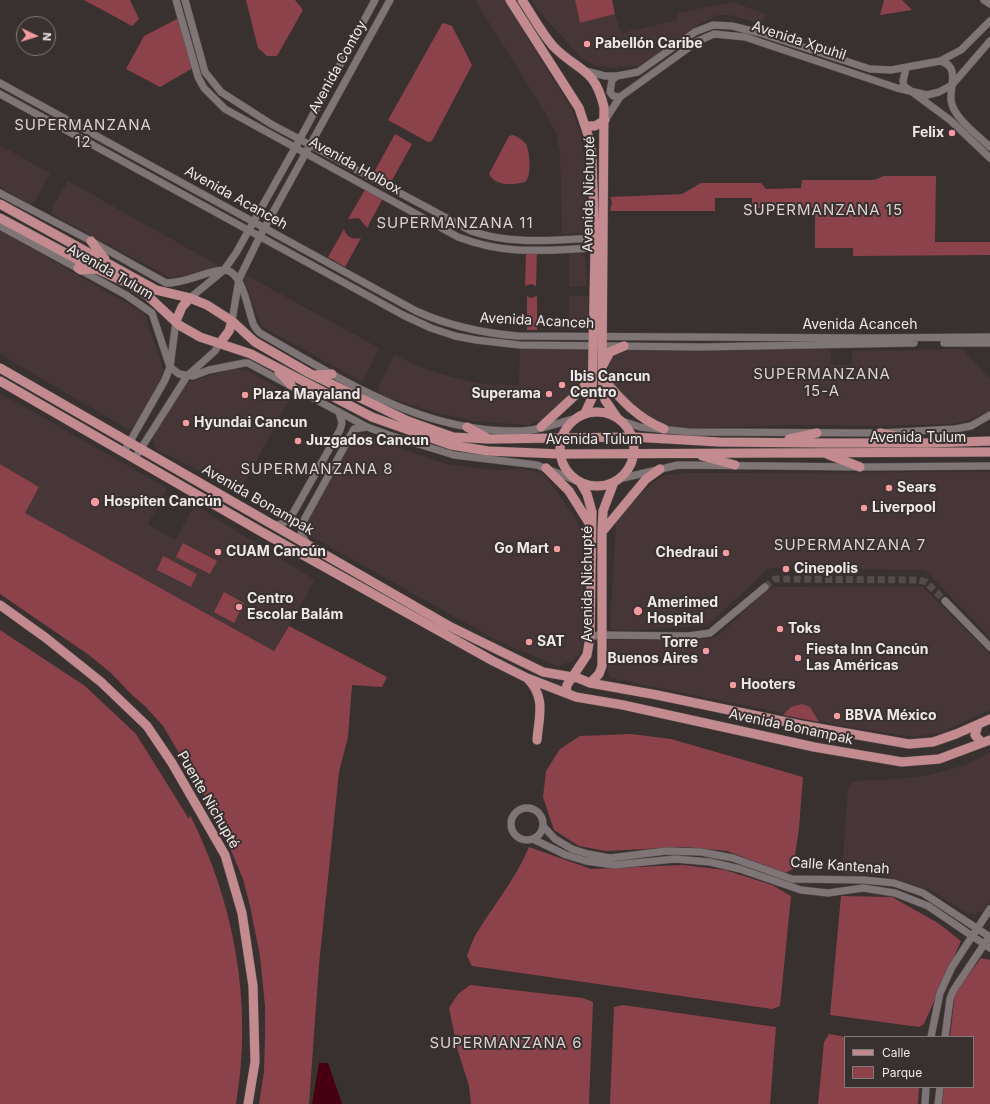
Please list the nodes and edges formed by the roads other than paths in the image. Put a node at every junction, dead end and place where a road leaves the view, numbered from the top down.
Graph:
1 (176, 0) edge
2 (185, 0) edge
3 (375, 0) edge
4 (390, 0) edge
5 (510, 0) edge
6 (522, 0) edge
7 (984, 0) edge
8 (990, 4) edge
9 (990, 21) edge
10 (358, 30) junction
11 (370, 36) junction
12 (990, 41) edge
13 (568, 59) junction
14 (940, 60) junction
15 (906, 68) junction
16 (556, 71) junction
17 (586, 71) junction
18 (617, 76) junction
19 (0, 83) edge
20 (952, 85) junction
21 (911, 92) junction
22 (0, 94) edge
23 (620, 97) junction
24 (605, 120) junction
25 (586, 126) junction
26 (300, 139) junction
27 (310, 144) junction
28 (591, 146) junction
29 (603, 146) junction
30 (990, 147) edge
31 (295, 148) junction
32 (304, 153) junction
33 (990, 158) edge
34 (0, 193) edge
35 (0, 204) edge
36 (0, 218) edge
37 (254, 221) junction
38 (0, 226) edge
39 (264, 227) junction
40 (249, 229) junction
41 (260, 236) junction
42 (594, 238) junction
43 (91, 241) junction
44 (595, 248) junction
45 (107, 262) junction
46 (78, 268) junction
47 (98, 269) junction
48 (224, 270) junction
49 (239, 279) junction
50 (190, 298) junction
51 (176, 321) junction
52 (232, 321) junction
53 (990, 337) edge
54 (592, 342) junction
55 (602, 342) junction
56 (220, 343) junction
57 (990, 343) edge
58 (624, 346) junction
59 (268, 362) junction
60 (602, 366) junction
61 (170, 367) junction
62 (0, 368) edge
63 (592, 373) junction
64 (332, 374) junction
65 (313, 375) junction
66 (187, 376) junction
67 (602, 377) junction
68 (0, 381) edge
69 (290, 385) junction
70 (339, 412) junction
71 (580, 415) junction
72 (990, 416) edge
73 (619, 418) junction
74 (367, 427) junction
75 (467, 427) junction
76 (541, 428) junction
77 (137, 429) junction
78 (664, 429) junction
79 (340, 430) junction
80 (817, 433) junction
81 (880, 433) junction
82 (149, 434) junction
83 (351, 435) junction
84 (633, 437) junction
85 (561, 438) junction
86 (488, 439) junction
87 (990, 440) edge
88 (130, 442) junction
89 (771, 442) junction
90 (928, 443) junction
91 (141, 448) junction
92 (124, 452) junction
93 (822, 452) junction
94 (990, 452) edge
95 (634, 453) junction
96 (560, 454) junction
97 (695, 454) junction
98 (135, 458) junction
99 (735, 465) junction
100 (990, 466) edge
101 (860, 467) junction
102 (546, 468) junction
103 (660, 469) junction
104 (617, 481) junction
105 (579, 482) junction
106 (292, 515) junction
107 (266, 521) junction
108 (303, 522) junction
109 (592, 527) junction
110 (602, 532) junction
111 (310, 546) junction
112 (765, 587) tunnel mouth
113 (945, 601) tunnel mouth
114 (0, 606) edge
115 (601, 635) junction
116 (590, 637) junction
117 (990, 646) edge
118 (572, 677) junction
119 (527, 678) junction
120 (590, 684) junction
121 (626, 690) junction
122 (566, 693) junction
123 (586, 699) junction
124 (623, 705) junction
125 (990, 719) edge
126 (978, 725) junction
127 (537, 740) dead end
128 (986, 741) edge
129 (543, 826) junction
130 (533, 839) junction
131 (770, 871) junction
132 (766, 878) junction
133 (864, 880) junction
134 (863, 888) junction
135 (990, 909) edge
136 (976, 929) junction
137 (972, 936) junction
138 (990, 936) edge
139 (987, 946) edge
140 (931, 1036) edge
141 (946, 1036) edge
142 (926, 1088) edge
143 (940, 1088) edge
144 (248, 1104) edge
145 (924, 1104) edge
146 (938, 1104) edge

1 - 31 street, Avenida Holbox
2 - 26 street, Avenida Holbox
3 - 10 street, Avenida Contoy
4 - 11 street, Avenida Contoy
5 - 16 main road, Avenida Nichupté
6 - 13 main road, Avenida Nichupté
7 - 8 street
9 - 14 street, Avenida Xpuhil
10 - 11 street
10 - 26 street, Avenida Contoy
11 - 27 street, Avenida Contoy
12 - 20 street, Avenida Xpuhil
13 - 16 main road
13 - 17 main road, Avenida Nichupté
14 - 15 street, Avenida Xpuhil
14 - 20 street
15 - 18 street, Avenida Xpuhil
15 - 21 street
16 - 25 main road, Avenida Nichupté
17 - 18 street, Avenida Xpuhil
17 - 24 main road, Avenida Nichupté
18 - 23 street
19 - 37 street, Avenida Acanceh
20 - 21 street, Avenida Xpuhil
20 - 30 street
21 - 23 street, Avenida Xpuhil
21 - 33 street
22 - 40 street, Avenida Acanceh
23 - 24 street, Avenida Xpuhil
24 - 25 main road
24 - 29 main road, Avenida Nichupté
25 - 28 main road, Avenida Nichupté
26 - 27 street, Avenida Holbox
26 - 31 street, Avenida Contoy
27 - 32 street, Avenida Contoy
27 - 42 street, Avenida Holbox
28 - 29 main road
28 - 42 main road, Avenida Nichupté
29 - 55 main road, Avenida Nichupté
31 - 32 street, Avenida Holbox
31 - 37 street, Avenida Contoy
32 - 39 street, Avenida Contoy
32 - 44 street, Avenida Holbox
34 - 43 street, Avenida Tulum
35 - 45 main road, Avenida Tulum
36 - 47 main road, Avenida Tulum
37 - 39 street, Avenida Acanceh
37 - 40 street, Avenida Contoy
38 - 46 street, Avenida Tulum
39 - 41 street, Avenida Contoy
39 - 54 street, Avenida Acanceh
40 - 41 street, Avenida Acanceh
40 - 48 street, Avenida Contoy
41 - 49 street, Avenida Contoy
41 - 54 street, Avenida Acanceh
42 - 44 main road, Avenida Nichupté
43 - 45 main road
43 - 48 street, Avenida Tulum
44 - 54 main road, Avenida Nichupté
45 - 50 main road, Avenida Tulum
46 - 47 main road
46 - 61 street, Avenida Tulum
47 - 51 main road, Avenida Tulum
48 - 49 street
48 - 50 street, Avenida Contoy
49 - 52 street, Avenida Contoy
49 - 64 street, Avenida Tulum
50 - 51 main road
50 - 52 main road, Avenida Tulum
51 - 56 main road, Avenida Tulum
51 - 61 street
52 - 56 main road
52 - 65 main road, Avenida Tulum
53 - 55 street, Avenida Acanceh
54 - 55 street, Avenida Acanceh
54 - 63 main road, Avenida Nichupté
55 - 58 street, Avenida Acanceh
55 - 60 main road, Avenida Nichupté
56 - 59 main road, Avenida Tulum
56 - 66 street
57 - 58 street, Avenida Acanceh
58 - 60 main road
59 - 69 main road
59 - 96 main road, Avenida Tulum
60 - 67 main road, Avenida Nichupté
61 - 66 street
61 - 77 street
62 - 88 main road, Avenida Bonampak
63 - 71 main road, Avenida Nichupté
63 - 76 main road
64 - 65 main road
64 - 75 street, Avenida Tulum
65 - 86 main road, Avenida Tulum
66 - 69 street, Avenida Tulum
66 - 82 street
67 - 73 main road, Avenida Nichupté
67 - 78 main road
68 - 92 main road, Avenida Bonampak
69 - 70 street, Avenida Tulum
70 - 74 street, Avenida Tulum
70 - 79 street
71 - 73 main road
71 - 76 street, Avenida Tulum
71 - 85 main road, Avenida Nichupté
72 - 81 street, Avenida Tulum
73 - 78 street, Avenida Tulum
73 - 84 main road, Avenida Nichupté
74 - 83 street
74 - 102 street, Avenida Tulum
75 - 76 street, Avenida Tulum
75 - 86 main road
77 - 82 street
77 - 88 street
78 - 80 street, Avenida Tulum
79 - 83 street
79 - 106 street
80 - 81 street, Avenida Tulum
80 - 89 main road
81 - 90 main road
82 - 91 street
83 - 108 street
84 - 85 main road, Avenida Tulum
84 - 89 main road, Avenida Tulum
84 - 95 main road
85 - 86 main road, Avenida Tulum
85 - 96 main road
87 - 90 main road, Avenida Tulum
88 - 91 main road, Avenida Bonampak
88 - 92 street
89 - 90 main road, Avenida Tulum
91 - 98 street
91 - 107 main road, Avenida Bonampak
92 - 98 main road, Avenida Bonampak
93 - 94 main road, Avenida Tulum
93 - 97 main road, Avenida Tulum
93 - 101 main road
95 - 96 main road, Avenida Tulum
95 - 97 main road, Avenida Tulum
95 - 104 main road, Avenida Nichupté
96 - 105 main road, Avenida Nichupté
97 - 99 main road
98 - 119 main road, Avenida Bonampak
99 - 101 street, Avenida Tulum
99 - 103 street, Avenida Tulum
100 - 101 street, Avenida Tulum
102 - 105 street, Avenida Tulum
102 - 109 main road
103 - 104 street, Avenida Tulum
103 - 110 main road
104 - 105 main road
104 - 110 main road, Avenida Nichupté
105 - 109 main road, Avenida Nichupté
106 - 107 street
106 - 108 street
107 - 111 main road, Avenida Bonampak
108 - 111 street
109 - 116 main road, Avenida Nichupté
110 - 115 main road, Avenida Nichupté
111 - 118 main road, Avenida Bonampak
112 - 115 street
113 - 117 street
114 - 144 main road, Puente Nichupté
115 - 116 street
115 - 120 main road, Avenida Nichupté
116 - 118 main road, Avenida Nichupté
118 - 120 main road, Avenida Bonampak
118 - 122 main road, Avenida Nichupté
119 - 122 main road, Avenida Bonampak
119 - 127 main road
120 - 121 main road, Avenida Bonampak
120 - 123 main road
121 - 124 main road
121 - 126 main road, Avenida Bonampak
122 - 123 main road, Avenida Bonampak
123 - 124 main road, Avenida Bonampak
124 - 128 main road, Avenida Bonampak
125 - 126 main road, Avenida Bonampak
126 - 128 main road
129 - 130 street
129 - 130 street
129 - 131 street, Calle Kantenah
130 - 132 street, Calle Kantenah
131 - 132 street
131 - 133 street, Calle Kantenah
132 - 134 street, Calle Kantenah
133 - 134 street
133 - 136 street, Calle Kantenah
134 - 137 street, Calle Kantenah
135 - 136 street
136 - 137 street
136 - 138 street, Calle Kantenah
137 - 139 street, Calle Kantenah
137 - 140 street
138 - 139 street
139 - 141 street
142 - 145 street
143 - 146 street

